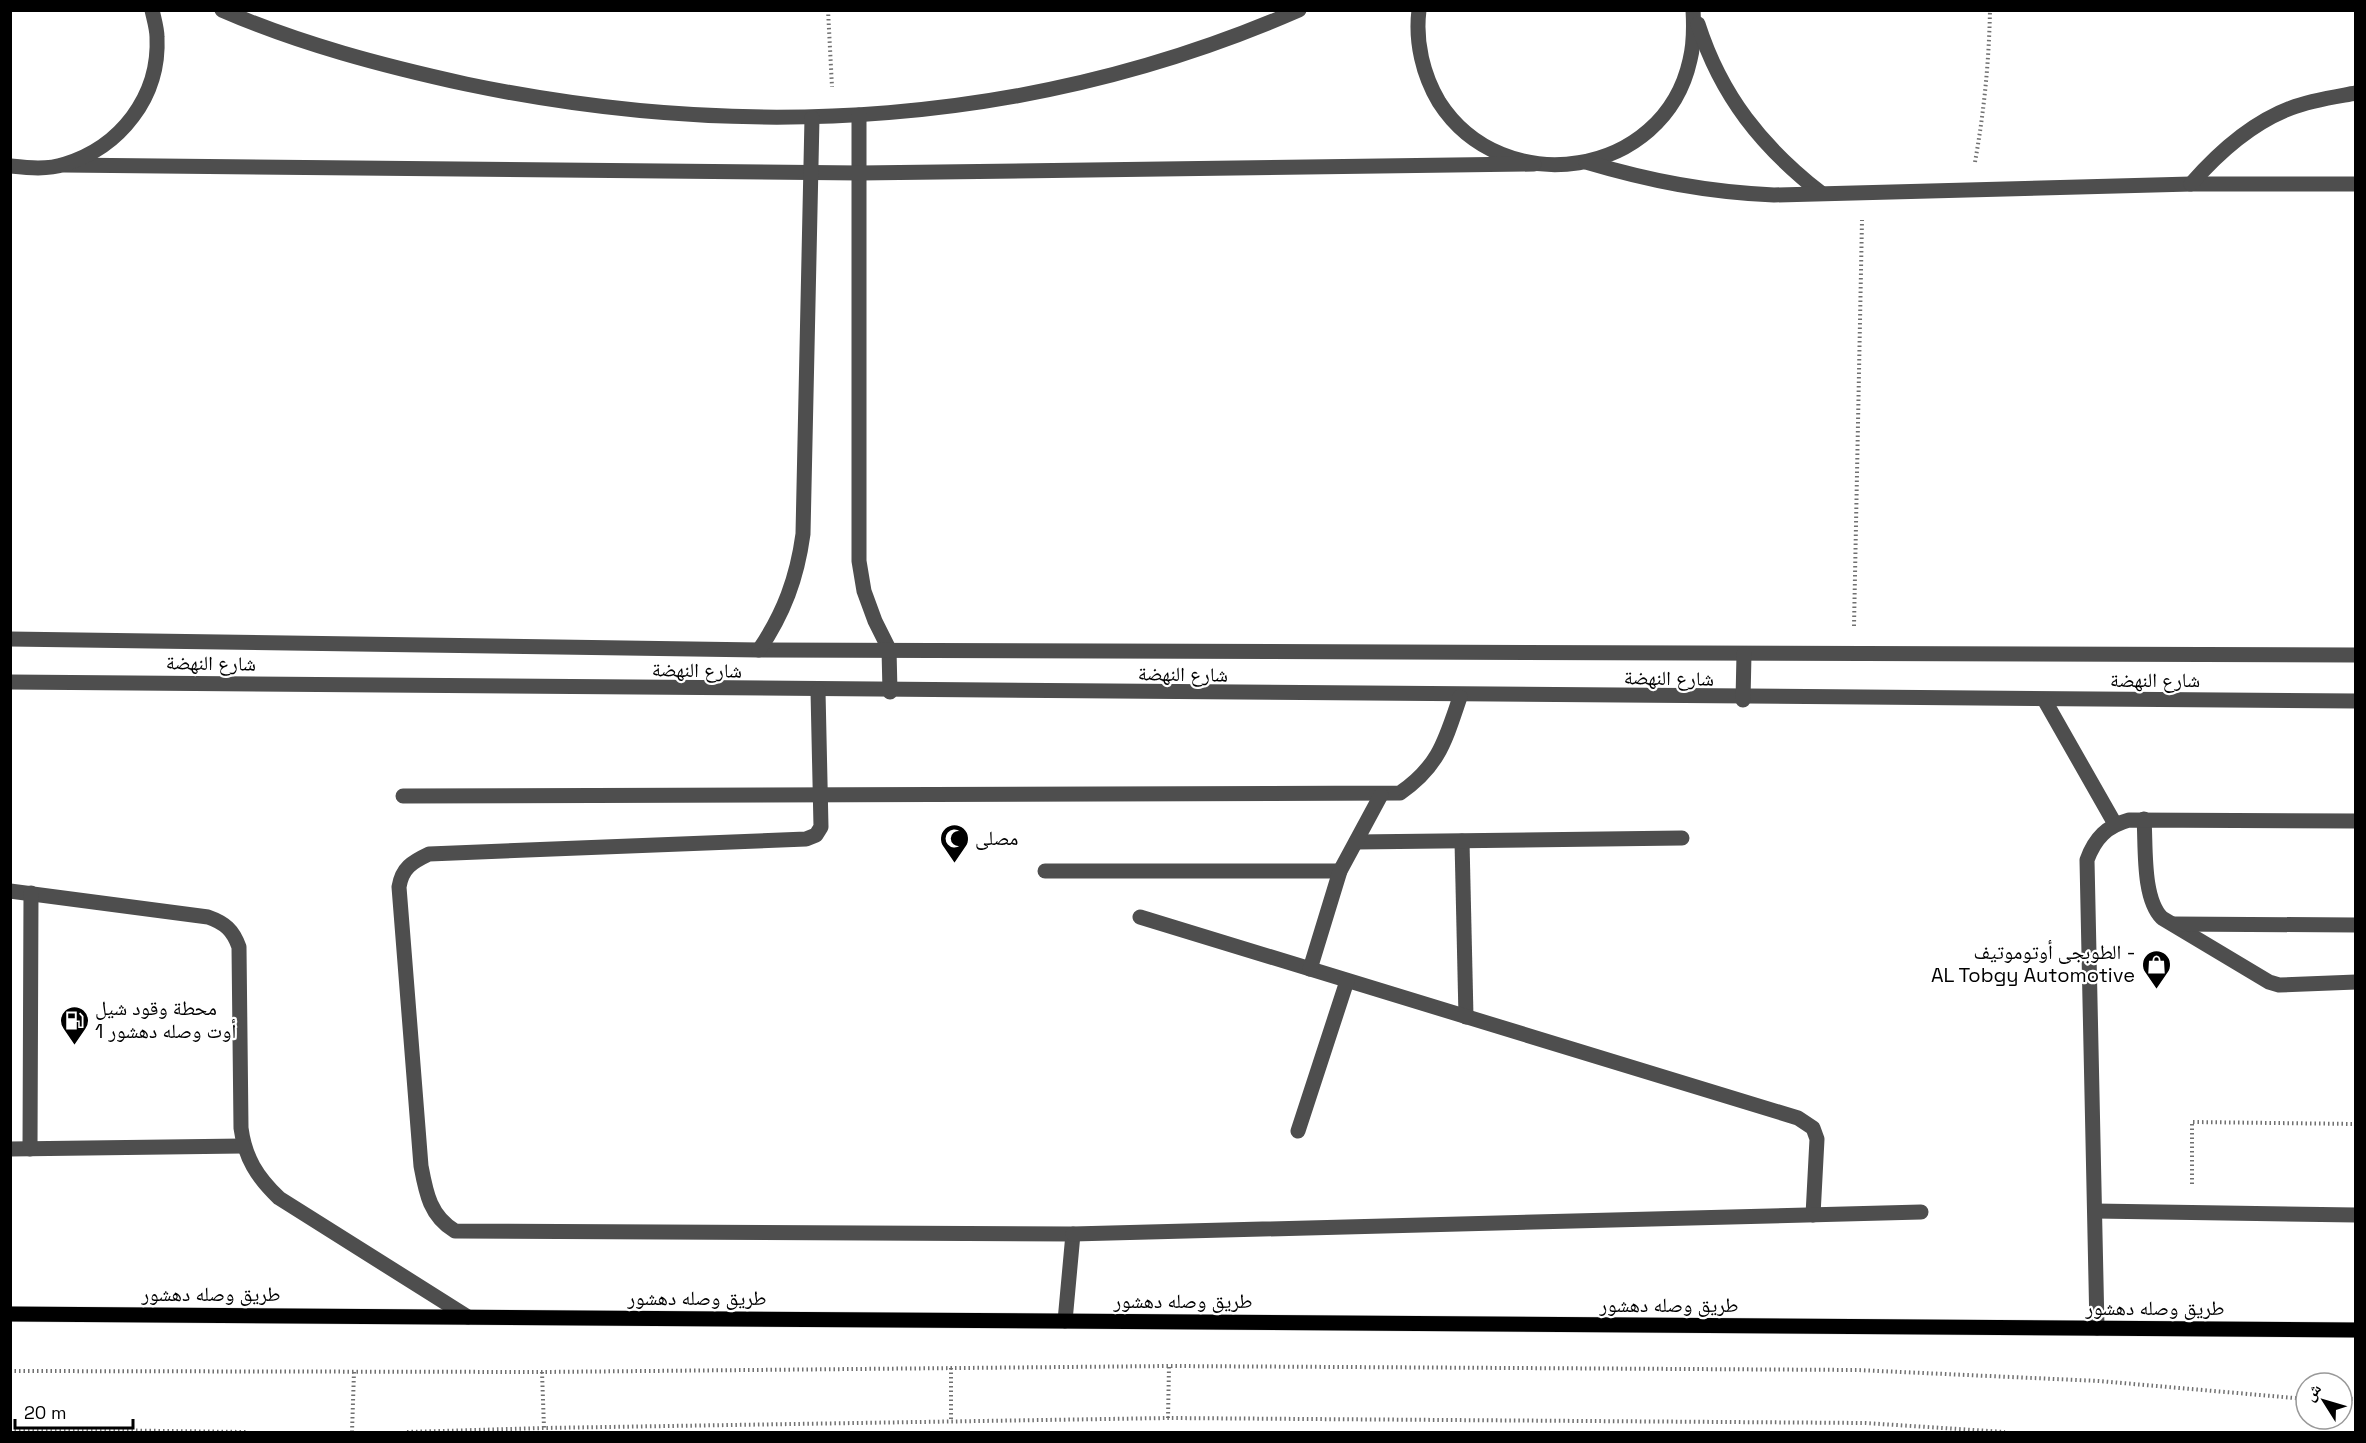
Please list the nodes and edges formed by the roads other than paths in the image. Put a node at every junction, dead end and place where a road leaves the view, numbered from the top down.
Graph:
1 (152, 10) edge
2 (222, 10) edge
3 (1299, 10) edge
4 (1419, 10) edge
5 (1693, 11) edge
6 (2355, 93) edge
7 (859, 116) junction
8 (812, 118) junction
9 (1586, 162) junction
10 (1534, 164) junction
11 (64, 165) junction
12 (10, 166) edge
13 (812, 173) junction
14 (860, 173) junction
15 (2191, 184) junction
16 (2355, 184) edge
17 (1821, 193) junction
18 (10, 639) edge
19 (889, 649) junction
20 (759, 650) junction
21 (1744, 654) junction
22 (2355, 655) edge
23 (10, 681) edge
24 (818, 691) junction
25 (890, 692) junction
26 (1460, 697) junction
27 (1743, 700) junction
28 (2045, 701) junction
29 (2355, 702) edge
30 (820, 794) junction
31 (1381, 795) junction
32 (403, 796) dead end
33 (2144, 819) junction
34 (2355, 822) edge
35 (2115, 824) junction
36 (1682, 838) dead end
37 (1462, 841) junction
38 (1356, 842) junction
39 (1045, 871) dead end
40 (1341, 871) junction
41 (10, 891) edge
42 (31, 893) junction
43 (1140, 917) dead end
44 (2171, 924) junction
45 (2355, 925) edge
46 (1310, 969) junction
47 (1347, 981) junction
48 (2355, 982) edge
49 (1466, 1017) junction
50 (1298, 1131) dead end
51 (243, 1146) junction
52 (10, 1149) edge
53 (30, 1149) junction
54 (2095, 1211) junction
55 (1921, 1212) dead end
56 (1813, 1215) junction
57 (2355, 1215) edge
58 (1073, 1234) junction
59 (10, 1314) edge
60 (468, 1317) junction
61 (1065, 1321) junction
62 (2097, 1328) junction
63 (2355, 1330) edge

1 - 11 street
2 - 8 street
3 - 7 street
4 - 10 street
5 - 9 street
5 - 17 street
6 - 15 street
7 - 8 street
7 - 14 street
8 - 13 street
9 - 10 street
9 - 17 street
10 - 14 street
11 - 12 street
11 - 13 street
13 - 14 street
13 - 20 street
14 - 19 street
15 - 16 street
15 - 17 street
18 - 20 street, شارع النهضة
19 - 20 street, شارع النهضة
19 - 21 street, شارع النهضة
19 - 25 street
21 - 22 street, شارع النهضة
21 - 27 street
23 - 24 street, شارع النهضة
24 - 25 street, شارع النهضة
24 - 30 street
25 - 26 street, شارع النهضة
26 - 27 street, شارع النهضة
26 - 31 street
27 - 28 street, شارع النهضة
28 - 29 street, شارع النهضة
28 - 35 street
30 - 31 street
30 - 32 street
30 - 58 street
31 - 38 street
33 - 34 street
33 - 35 street
33 - 44 street
35 - 54 street
36 - 37 street
37 - 38 street
37 - 49 street
38 - 40 street
39 - 40 street
40 - 46 street
41 - 42 street
42 - 51 street
42 - 53 street
43 - 46 street
44 - 45 street
44 - 48 street
46 - 47 street
47 - 49 street
47 - 50 street
49 - 56 street
51 - 53 street
51 - 60 street
52 - 53 street
54 - 57 street
54 - 62 street
55 - 56 street
56 - 58 street
58 - 61 street
59 - 60 main road, طريق وصله دهشور
60 - 61 main road, طريق وصله دهشور
61 - 62 main road, طريق وصله دهشور
62 - 63 main road, طريق وصله دهشور

